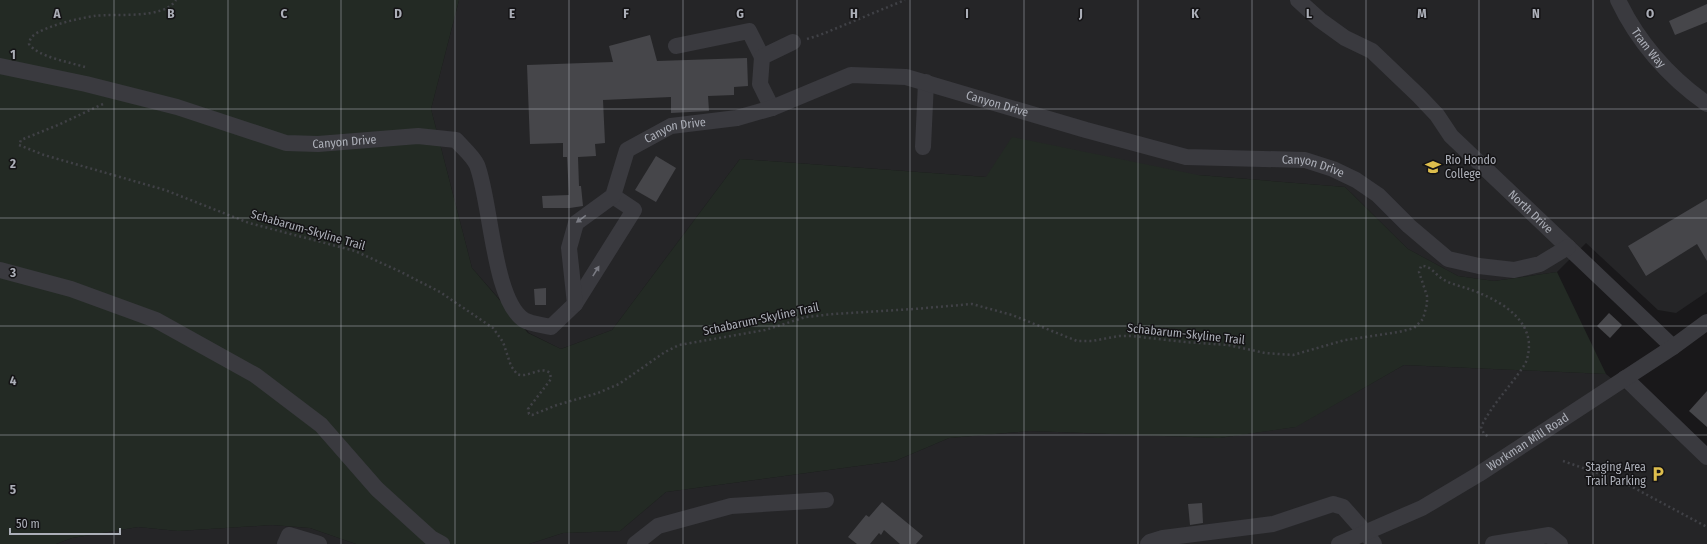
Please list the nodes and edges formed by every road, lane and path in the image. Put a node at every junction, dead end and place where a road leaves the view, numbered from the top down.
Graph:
1 (176, 0) edge
2 (904, 0) edge
3 (1298, 0) edge
4 (1618, 0) edge
5 (793, 42) joint
6 (676, 46) dead end
7 (762, 57) junction
8 (0, 66) edge
9 (88, 68) dead end
10 (926, 82) junction
11 (108, 100) dead end
12 (1707, 104) edge
13 (772, 108) junction
14 (923, 147) dead end
15 (613, 196) junction
16 (1568, 247) junction
17 (0, 270) edge
18 (575, 304) junction
19 (1705, 327) edge
20 (1673, 347) junction
21 (1626, 378) junction
22 (1489, 436) dead end
23 (1707, 457) edge
24 (1563, 461) dead end
25 (826, 500) dead end
26 (1707, 527) edge
27 (1370, 539) edge
28 (1149, 543) edge
29 (285, 544) edge
30 (318, 544) edge
31 (442, 544) edge
32 (635, 544) edge
33 (1339, 544) edge
34 (1493, 544) edge
35 (1560, 544) edge

1 - 9 path
2 - 5 path
3 - 16 street, North Drive
4 - 12 street, Tram Way
5 - 7 street
6 - 7 street
7 - 13 street
8 - 18 street, Canyon Drive
10 - 13 street, Canyon Drive
10 - 14 street
10 - 16 street, Canyon Drive
11 - 22 path, Schabarum-Skyline Trail
13 - 15 street, Canyon Drive
15 -> 18 street
18 -> 15 street
16 - 20 street, North Drive
17 - 31 street
19 - 20 street, Workman Mill Road
20 - 21 street, Workman Mill Road
21 - 23 street
21 - 27 street, Workman Mill Road
24 - 26 path
25 - 32 street
27 - 28 street
27 - 33 street, Workman Mill Road
29 - 30 street
34 - 35 street

